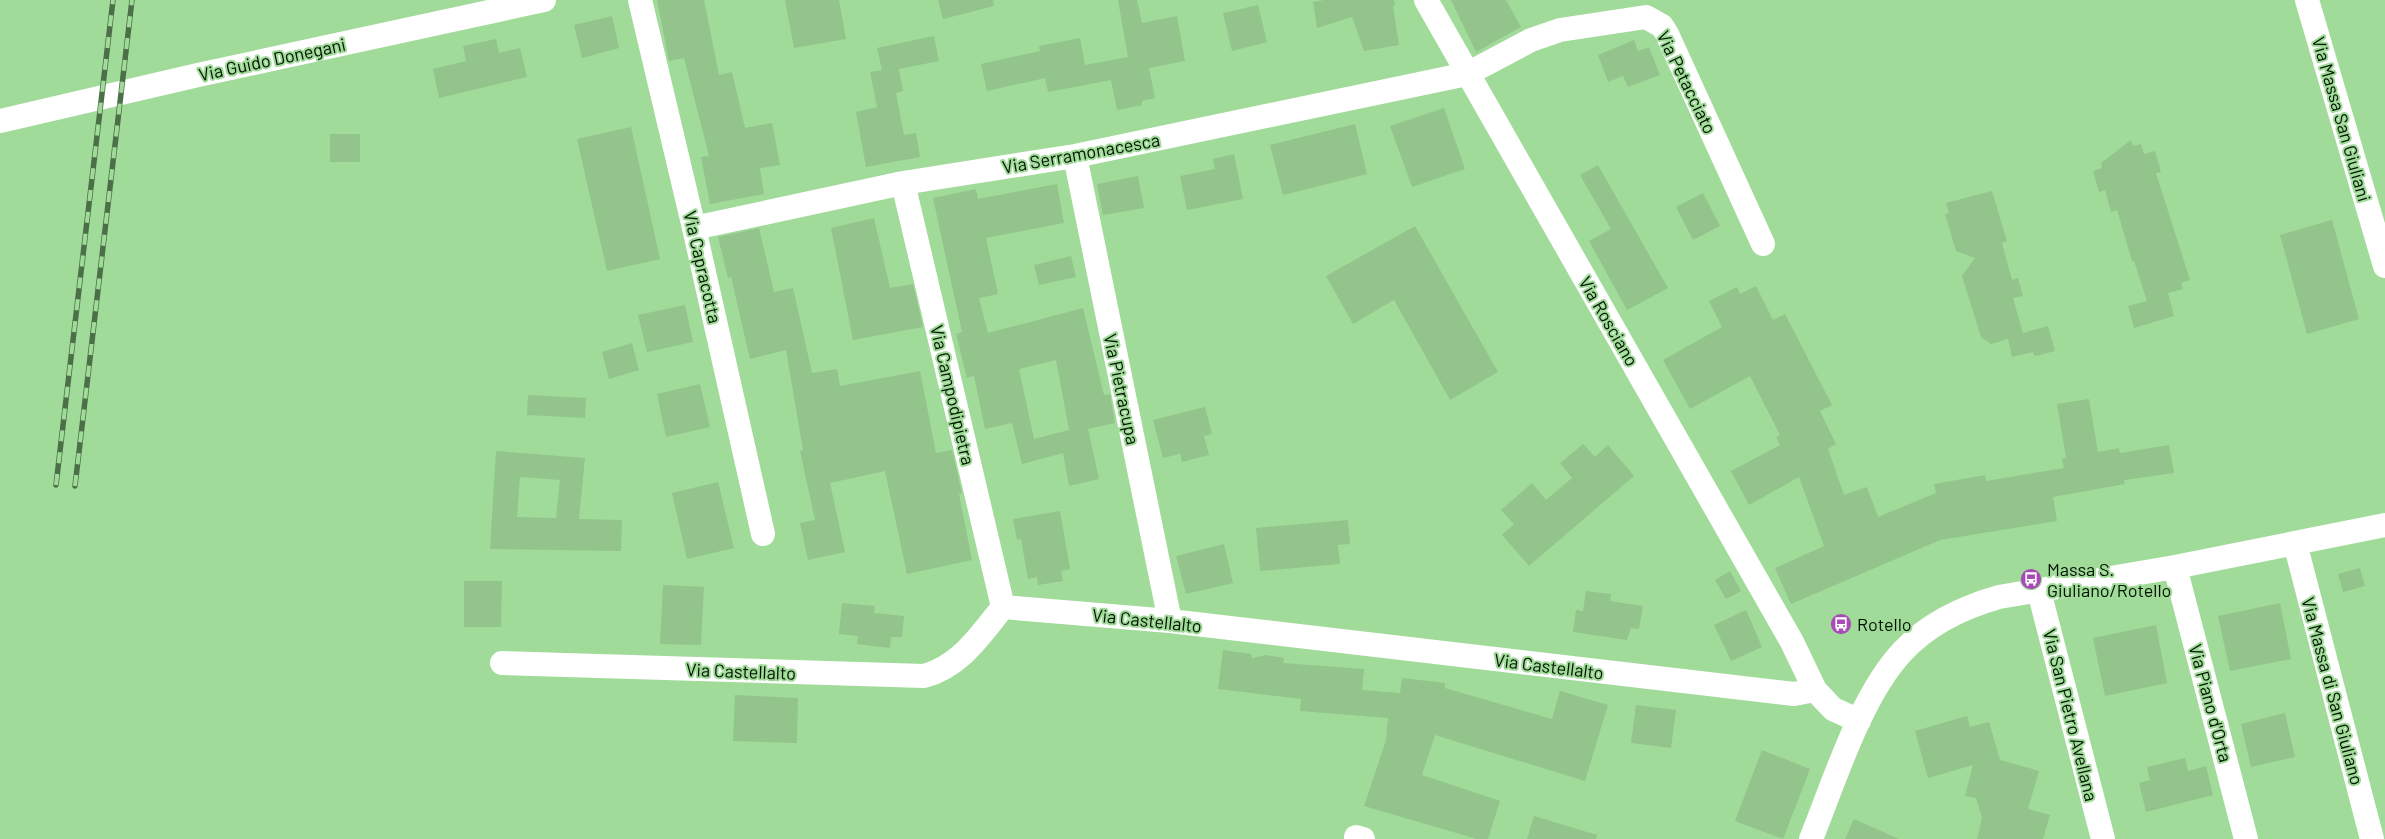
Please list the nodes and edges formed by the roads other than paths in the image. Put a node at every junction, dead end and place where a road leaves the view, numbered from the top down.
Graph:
1 (544, 0) edge
2 (640, 0) edge
3 (1426, 0) edge
4 (2307, 0) edge
5 (1467, 74) junction
6 (0, 121) edge
7 (1075, 156) junction
8 (903, 183) junction
9 (694, 228) junction
10 (1763, 244) dead end
11 (2385, 266) edge
12 (2385, 525) edge
13 (763, 534) dead end
14 (2295, 542) junction
15 (2175, 567) junction
16 (2039, 591) junction
17 (1003, 607) junction
18 (1170, 621) junction
19 (502, 664) dead end
20 (1815, 690) junction
21 (1859, 720) junction
22 (1811, 839) edge
23 (2104, 839) edge
24 (2246, 839) edge
25 (2372, 839) edge

1 - 6 street, Via Guido Donegani
2 - 9 street, Via Capracotta
3 - 5 street, Via Rosciano
4 - 11 street, Via Massa San Giuliani
5 - 7 street, Via Serramonacesca
5 - 10 street, Via Petacciato
5 - 20 street, Via Rosciano
7 - 8 street, Via Serramonacesca
7 - 18 street, Via Pietracupa
8 - 9 street, Via Serramonacesca
8 - 17 street, Via Campodipietra
9 - 13 street, Via Capracotta
12 - 14 street
14 - 15 street
14 - 25 street, Via Massa di San Giuliano
15 - 16 street
15 - 24 street, Via Piano d'Orta
16 - 21 street
16 - 23 street, Via San Pietro Avellana
17 - 18 street, Via Castellalto
17 - 19 street, Via Castellalto
18 - 20 street, Via Castellalto
20 - 21 street, Via Rosciano
21 - 22 street

